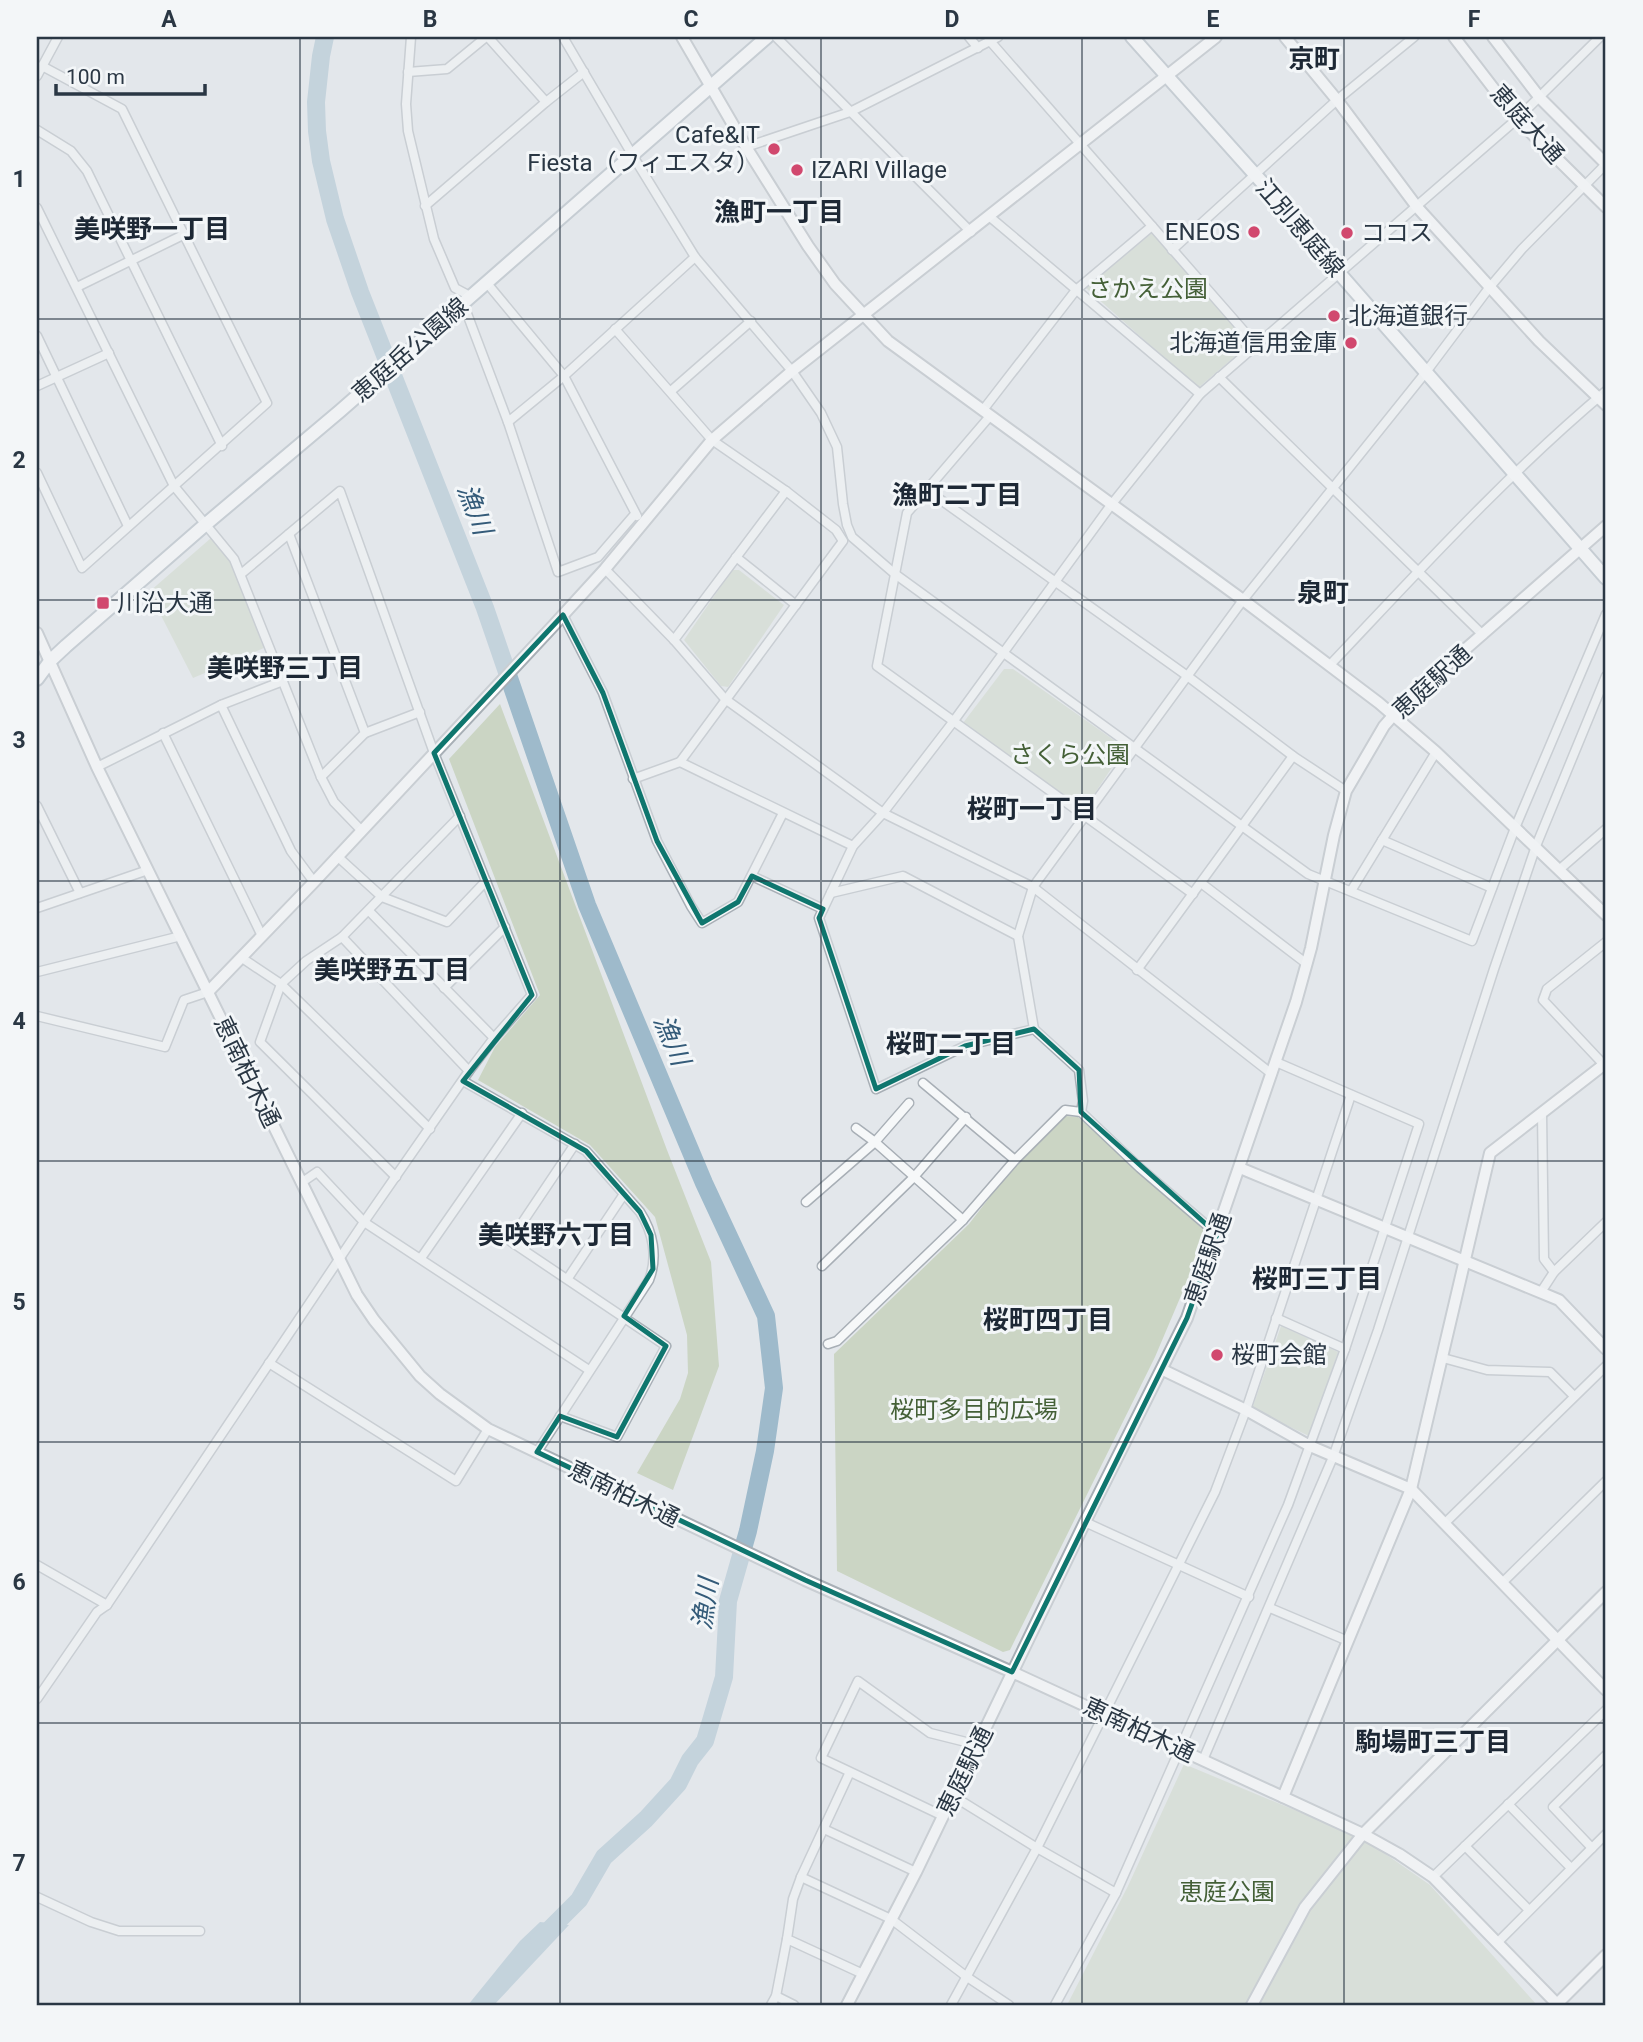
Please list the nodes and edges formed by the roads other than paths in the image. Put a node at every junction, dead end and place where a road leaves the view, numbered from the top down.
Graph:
1 (58, 37) edge
2 (411, 37) edge
3 (487, 37) edge
4 (563, 37) edge
5 (682, 37) edge
6 (767, 37) edge
7 (776, 37) edge
8 (969, 37) edge
9 (1132, 37) edge
10 (1216, 37) edge
11 (1285, 37) edge
12 (1414, 37) edge
13 (1454, 37) edge
14 (1493, 37) edge
15 (1600, 37) edge
16 (994, 39) edge
17 (978, 48) junction
18 (42, 66) junction
19 (408, 72) junction
20 (584, 72) junction
21 (37, 76) edge
22 (1166, 76) junction
23 (711, 85) junction
24 (1540, 97) junction
25 (1337, 100) junction
26 (546, 102) junction
27 (850, 112) junction
28 (1517, 119) junction
29 (37, 130) edge
30 (1081, 144) junction
31 (746, 147) junction
32 (633, 156) junction
33 (1606, 164) edge
34 (1256, 176) junction
35 (1586, 186) junction
36 (425, 206) junction
37 (1418, 207) junction
38 (1606, 207) edge
39 (37, 208) edge
40 (990, 217) junction
41 (1152, 226) junction
42 (971, 232) junction
43 (185, 234) junction
44 (1172, 250) junction
45 (695, 257) junction
46 (130, 260) junction
47 (1340, 274) junction
48 (486, 282) junction
49 (77, 287) junction
50 (1489, 288) junction
51 (1076, 289) junction
52 (467, 300) junction
53 (863, 314) junction
54 (751, 321) junction
55 (615, 329) junction
56 (37, 335) edge
57 (1257, 346) junction
58 (109, 353) junction
59 (792, 371) junction
60 (1426, 372) junction
61 (565, 376) junction
62 (57, 377) junction
63 (1219, 377) junction
64 (37, 386) edge
65 (671, 391) junction
66 (1200, 394) junction
67 (1604, 398) edge
68 (987, 413) junction
69 (508, 422) junction
70 (712, 440) junction
71 (222, 446) junction
72 (37, 473) edge
73 (1516, 474) junction
74 (174, 486) junction
75 (1333, 487) junction
76 (927, 490) junction
77 (786, 491) junction
78 (1111, 505) junction
79 (635, 514) junction
80 (206, 524) junction
81 (643, 524) junction
82 (128, 526) junction
83 (1606, 526) edge
84 (289, 534) junction
85 (1580, 549) junction
86 (736, 557) junction
87 (605, 569) junction
88 (1419, 570) junction
89 (241, 574) junction
90 (895, 574) junction
91 (1606, 578) edge
92 (1055, 583) junction
93 (1242, 600) junction
94 (796, 605) junction
95 (1606, 614) edge
96 (563, 615) junction
97 (37, 633) edge
98 (1483, 635) junction
99 (674, 640) junction
100 (1004, 653) junction
101 (51, 660) junction
102 (37, 665) edge
103 (1330, 665) junction
104 (1186, 675) junction
105 (1606, 677) edge
106 (37, 679) edge
107 (283, 681) junction
108 (726, 699) junction
109 (221, 705) junction
110 (419, 712) junction
111 (1392, 715) junction
112 (953, 722) junction
113 (163, 733) junction
114 (365, 733) junction
115 (1135, 748) junction
116 (1436, 752) junction
117 (434, 753) junction
118 (1293, 757) junction
119 (680, 762) junction
120 (97, 767) junction
121 (321, 777) junction
122 (633, 779) junction
123 (1346, 791) junction
124 (37, 806) edge
125 (783, 813) junction
126 (883, 813) junction
127 (1084, 814) junction
128 (460, 816) junction
129 (1242, 827) junction
130 (1515, 828) junction
131 (1606, 829) edge
132 (361, 830) junction
133 (1382, 840) junction
134 (853, 846) junction
135 (1536, 846) junction
136 (337, 856) junction
137 (1560, 869) junction
138 (148, 870) junction
139 (752, 876) junction
140 (1325, 880) junction
141 (486, 881) junction
142 (314, 882) junction
143 (1200, 883) junction
144 (1033, 887) junction
145 (1492, 888) junction
146 (1351, 891) junction
147 (831, 892) junction
148 (80, 893) junction
149 (1193, 894) junction
150 (382, 897) junction
151 (37, 908) edge
152 (823, 909) junction
153 (369, 911) junction
154 (1606, 915) edge
155 (505, 927) junction
156 (181, 936) junction
157 (262, 936) junction
158 (1018, 936) junction
159 (342, 937) junction
160 (1606, 942) edge
161 (242, 958) junction
162 (1307, 964) junction
163 (1137, 970) junction
164 (37, 972) edge
165 (281, 984) junction
166 (444, 988) junction
167 (208, 992) junction
168 (37, 1016) edge
169 (1034, 1029) junction
170 (494, 1038) junction
171 (1276, 1062) junction
172 (1606, 1065) edge
173 (469, 1071) junction
174 (1272, 1074) junction
175 (463, 1081) junction
176 (923, 1083) dead end
177 (1351, 1095) junction
178 (909, 1103) dead end
179 (1081, 1112) junction
180 (522, 1113) junction
181 (1542, 1113) junction
182 (966, 1117) junction
183 (856, 1128) dead end
184 (430, 1129) junction
185 (875, 1142) junction
186 (575, 1144) junction
187 (1015, 1160) junction
188 (1240, 1168) junction
189 (396, 1177) junction
190 (914, 1177) junction
191 (300, 1183) junction
192 (624, 1194) junction
193 (1316, 1200) junction
194 (806, 1202) dead end
195 (963, 1220) junction
196 (364, 1222) junction
197 (1606, 1222) edge
198 (1384, 1229) junction
199 (1217, 1234) junction
200 (1408, 1238) junction
201 (421, 1258) junction
202 (338, 1260) junction
203 (1465, 1261) junction
204 (822, 1266) dead end
205 (1555, 1272) junction
206 (568, 1278) junction
207 (1541, 1292) junction
208 (624, 1317) junction
209 (1276, 1318) junction
210 (828, 1344) dead end
211 (1345, 1349) junction
212 (1606, 1349) edge
213 (1443, 1358) junction
214 (269, 1363) junction
215 (1606, 1366) edge
216 (589, 1370) junction
217 (1163, 1370) junction
218 (1574, 1396) junction
219 (1246, 1410) junction
220 (560, 1416) junction
221 (488, 1429) junction
222 (1310, 1446) junction
223 (537, 1452) junction
224 (1333, 1457) junction
225 (1606, 1480) edge
226 (1411, 1489) junction
227 (1085, 1522) junction
228 (1445, 1523) junction
229 (37, 1565) edge
230 (1178, 1566) junction
231 (1503, 1582) junction
232 (1606, 1592) edge
233 (1249, 1597) junction
234 (107, 1605) junction
235 (1270, 1608) junction
236 (1558, 1640) junction
237 (1349, 1641) junction
238 (1012, 1672) junction
239 (1606, 1690) edge
240 (37, 1699) edge
241 (1606, 1710) edge
242 (1104, 1714) junction
243 (978, 1745) junction
244 (1182, 1750) junction
245 (1606, 1755) edge
246 (1203, 1760) junction
247 (849, 1774) junction
248 (953, 1796) junction
249 (1283, 1797) junction
250 (1508, 1804) junction
251 (943, 1816) junction
252 (824, 1829) junction
253 (1363, 1834) junction
254 (1606, 1835) edge
255 (1465, 1846) junction
256 (1037, 1848) junction
257 (1592, 1848) junction
258 (1571, 1868) junction
259 (916, 1872) junction
260 (801, 1877) junction
261 (1433, 1877) junction
262 (1116, 1893) junction
263 (37, 1897) edge
264 (1529, 1910) junction
265 (891, 1919) junction
266 (200, 1931) dead end
267 (787, 1939) junction
268 (1498, 1942) junction
269 (1606, 1955) edge
270 (863, 1974) junction
271 (967, 1977) junction
272 (776, 1996) junction
273 (771, 2005) edge
274 (794, 2005) edge
275 (847, 2005) edge
276 (951, 2005) edge
277 (1009, 2005) edge
278 (1055, 2005) edge
279 (1252, 2005) edge
280 (1557, 2005) edge

1 - 18 street
2 - 19 street
3 - 19 street
3 - 26 street
4 - 20 street
5 - 23 street
6 - 23 main road, 恵庭岳公園線
7 - 27 street
8 - 17 street
9 - 22 main road, 江別恵庭線
10 - 22 street
11 - 25 street
12 - 25 street
13 - 28 street, 恵庭大通
14 - 24 street, 恵庭大通
15 - 24 street
16 - 17 street
16 - 30 street
17 - 27 street
18 - 21 street
18 - 43 street
19 - 36 street
20 - 26 street
20 - 32 street
22 - 30 street
22 - 34 main road, 江別恵庭線
23 - 31 street
23 - 32 main road, 恵庭岳公園線
24 - 28 street
24 - 33 street, 恵庭大通
25 - 34 street
25 - 37 street
26 - 36 street
27 - 31 street
27 - 42 street
28 - 35 street, 恵庭大通
28 - 37 street
29 - 46 street
30 - 40 street
30 - 41 street
31 - 53 street
32 - 45 street
32 - 48 main road, 恵庭岳公園線
33 - 35 street
34 - 44 street
34 - 47 main road, 江別恵庭線
35 - 38 street, 恵庭大通
35 - 50 street
36 - 52 street
37 - 47 street
37 - 50 street
39 - 49 street
40 - 42 street
40 - 51 street
41 - 44 street
41 - 51 street
42 - 53 street
43 - 46 street
43 - 71 street
44 - 57 street
45 - 54 street
45 - 55 street
46 - 49 street
46 - 71 street
47 - 57 street
47 - 60 main road, 江別恵庭線
48 - 52 main road, 恵庭岳公園線
48 - 61 street
49 - 58 street
50 - 60 street
50 - 67 street
51 - 66 street
51 - 68 street
52 - 69 street
52 - 80 main road, 恵庭岳公園線
53 - 59 street
53 - 68 street
54 - 59 street
54 - 65 street
55 - 61 street
55 - 65 street
56 - 62 street
57 - 63 street
58 - 62 street
58 - 74 street
59 - 70 street
59 - 90 street
60 - 73 main road, 江別恵庭線
60 - 75 street
61 - 69 street
61 - 79 street
62 - 64 street
62 - 82 street
63 - 66 street
63 - 75 street
65 - 70 street
66 - 78 street
67 - 73 street
68 - 76 street
68 - 78 street
69 - 79 street
70 - 77 street
70 - 81 street
71 - 74 street
72 - 82 street
73 - 85 main road, 江別恵庭線
73 - 88 street
74 - 80 street
74 - 82 street
75 - 88 street
75 - 93 street
76 - 90 street
76 - 92 street
77 - 86 street
77 - 94 street
78 - 92 street
78 - 93 street
79 - 81 street
80 - 89 street
80 - 101 main road, 恵庭岳公園線
81 - 87 street
83 - 85 street, 恵庭駅通
84 - 89 street
84 - 110 street
84 - 114 street
85 - 91 main road, 江別恵庭線
85 - 98 street, 恵庭駅通
86 - 94 street
86 - 99 street
87 - 96 street
87 - 99 street
88 - 98 street
88 - 103 street
89 - 107 street
90 - 100 street
90 - 112 street
92 - 100 street
92 - 104 street
93 - 103 street
93 - 104 street
94 - 108 street
95 - 130 street
96 - 117 street
96 - 122 street
97 - 101 street, 恵南柏木通
98 - 111 street, 恵庭駅通
99 - 108 street
100 - 112 street
100 - 115 street
101 - 102 main road, 恵庭岳公園線
101 - 106 main road, 恵庭岳公園線
101 - 120 street, 恵南柏木通
103 - 111 street
104 - 115 street
104 - 118 street
105 - 135 street
107 - 109 street
107 - 121 street
108 - 119 street
108 - 126 street
109 - 113 street
109 - 142 street
110 - 114 street
110 - 117 street
111 - 116 street
111 - 123 street, 恵庭駅通
112 - 126 street
112 - 127 street
113 - 120 street
113 - 157 street
114 - 121 street
115 - 127 street
115 - 129 street
116 - 130 street
116 - 133 street
117 - 128 street
117 - 132 street
118 - 123 street
118 - 129 street
119 - 122 street
119 - 125 street
120 - 138 street, 恵南柏木通
121 - 132 street
122 - 139 street
123 - 140 street, 恵庭駅通
124 - 148 street
125 - 134 street
125 - 139 street
126 - 134 street
126 - 144 street
127 - 144 street
127 - 149 street
128 - 141 street
128 - 150 street
129 - 140 street
129 - 143 street
130 - 135 street
130 - 145 street
131 - 137 street
132 - 136 street
133 - 145 street
133 - 146 street
134 - 147 street
135 - 137 street
135 - 200 street
136 - 142 street
136 - 150 street
137 - 154 street
138 - 148 street
138 - 156 street, 恵南柏木通
139 - 152 street
140 - 146 street
140 - 162 street, 恵庭駅通
141 - 150 street
141 - 155 street
142 - 157 street
143 - 149 street
143 - 162 street
144 - 158 street
144 - 163 street
145 - 146 street
147 - 152 street
147 - 158 street
148 - 151 street
149 - 163 street
150 - 153 street
152 - 169 street
153 - 159 street
153 - 166 street
155 - 166 street
155 - 170 street
156 - 164 street
156 - 167 street, 恵南柏木通
157 - 161 street
158 - 169 street
159 - 165 street
159 - 173 street
160 - 172 street
161 - 165 street
161 - 167 street
162 - 171 street, 恵庭駅通
163 - 174 street
165 - 184 street
165 - 189 street
166 - 170 street
167 - 168 street
167 - 191 street, 恵南柏木通
169 - 179 street
170 - 173 street
171 - 174 street, 恵庭駅通
171 - 177 street
172 - 181 street
173 - 175 street
174 - 188 street, 恵庭駅通
175 - 180 street
175 - 184 street
176 - 182 street
177 - 193 street
177 - 198 street
178 - 185 street
179 - 187 street
179 - 199 street
180 - 186 street
180 - 201 street
181 - 203 street
181 - 205 street
182 - 187 street
182 - 190 street
183 - 185 street
184 - 189 street
185 - 190 street
185 - 194 street
186 - 192 street
186 - 206 street
187 - 195 street
188 - 193 street
188 - 199 street, 恵庭駅通
189 - 196 street
190 - 195 street
190 - 204 street
191 - 196 street
191 - 202 street, 恵南柏木通
192 - 206 street
192 - 208 street
193 - 198 street
193 - 209 street
195 - 210 street
196 - 201 street
196 - 202 street
197 - 205 street
198 - 200 street
198 - 211 street
199 - 217 street, 恵庭駅通
200 - 203 street
200 - 224 street
201 - 216 street
202 - 214 street
202 - 221 street, 恵南柏木通
203 - 207 street
203 - 213 street
205 - 207 street
206 - 208 street
207 - 212 street
208 - 216 street
208 - 220 street
209 - 211 street
209 - 219 street
211 - 222 street
213 - 218 street
213 - 226 street
214 - 221 street
214 - 234 street
215 - 218 street
216 - 220 street
217 - 219 street
217 - 227 street, 恵庭駅通
218 - 228 street
219 - 222 street
219 - 230 street
220 - 223 street
221 - 223 street, 恵南柏木通
222 - 224 street
222 - 233 street
223 - 238 street, 恵南柏木通
224 - 226 street
224 - 235 street
225 - 231 street
226 - 228 street
226 - 237 street
227 - 230 street
227 - 238 street, 恵庭駅通
228 - 231 street
229 - 234 street
230 - 233 street
230 - 242 street
231 - 236 street
232 - 236 street
233 - 244 street
234 - 240 street
235 - 237 street
235 - 246 street
236 - 239 street
236 - 253 street
237 - 249 street
238 - 242 street, 恵南柏木通
238 - 243 street, 恵庭駅通
241 - 250 street
242 - 244 street, 恵南柏木通
242 - 256 street
243 - 247 street
243 - 248 street, 恵庭駅通
244 - 246 street, 恵南柏木通
244 - 262 street
245 - 257 street
246 - 249 street, 恵南柏木通
247 - 251 street
247 - 252 street
248 - 251 street, 恵庭駅通
248 - 256 street
249 - 253 street, 恵南柏木通
250 - 255 street
250 - 258 street
251 - 259 street, 恵庭駅通
252 - 259 street
252 - 260 street
253 - 261 street, 恵南柏木通
253 - 279 street
254 - 257 street
255 - 261 street
255 - 264 street
256 - 262 street
256 - 271 street
257 - 258 street
258 - 264 street
259 - 265 street, 恵庭駅通
260 - 265 street
260 - 267 street
261 - 268 street, 恵南柏木通
262 - 278 street
263 - 266 street
264 - 268 street
265 - 270 street, 恵庭駅通
265 - 271 street
267 - 270 street
267 - 272 street
268 - 280 street, 恵南柏木通
269 - 280 street
270 - 275 street, 恵庭駅通
271 - 276 street
271 - 277 street
272 - 273 street
272 - 274 street

